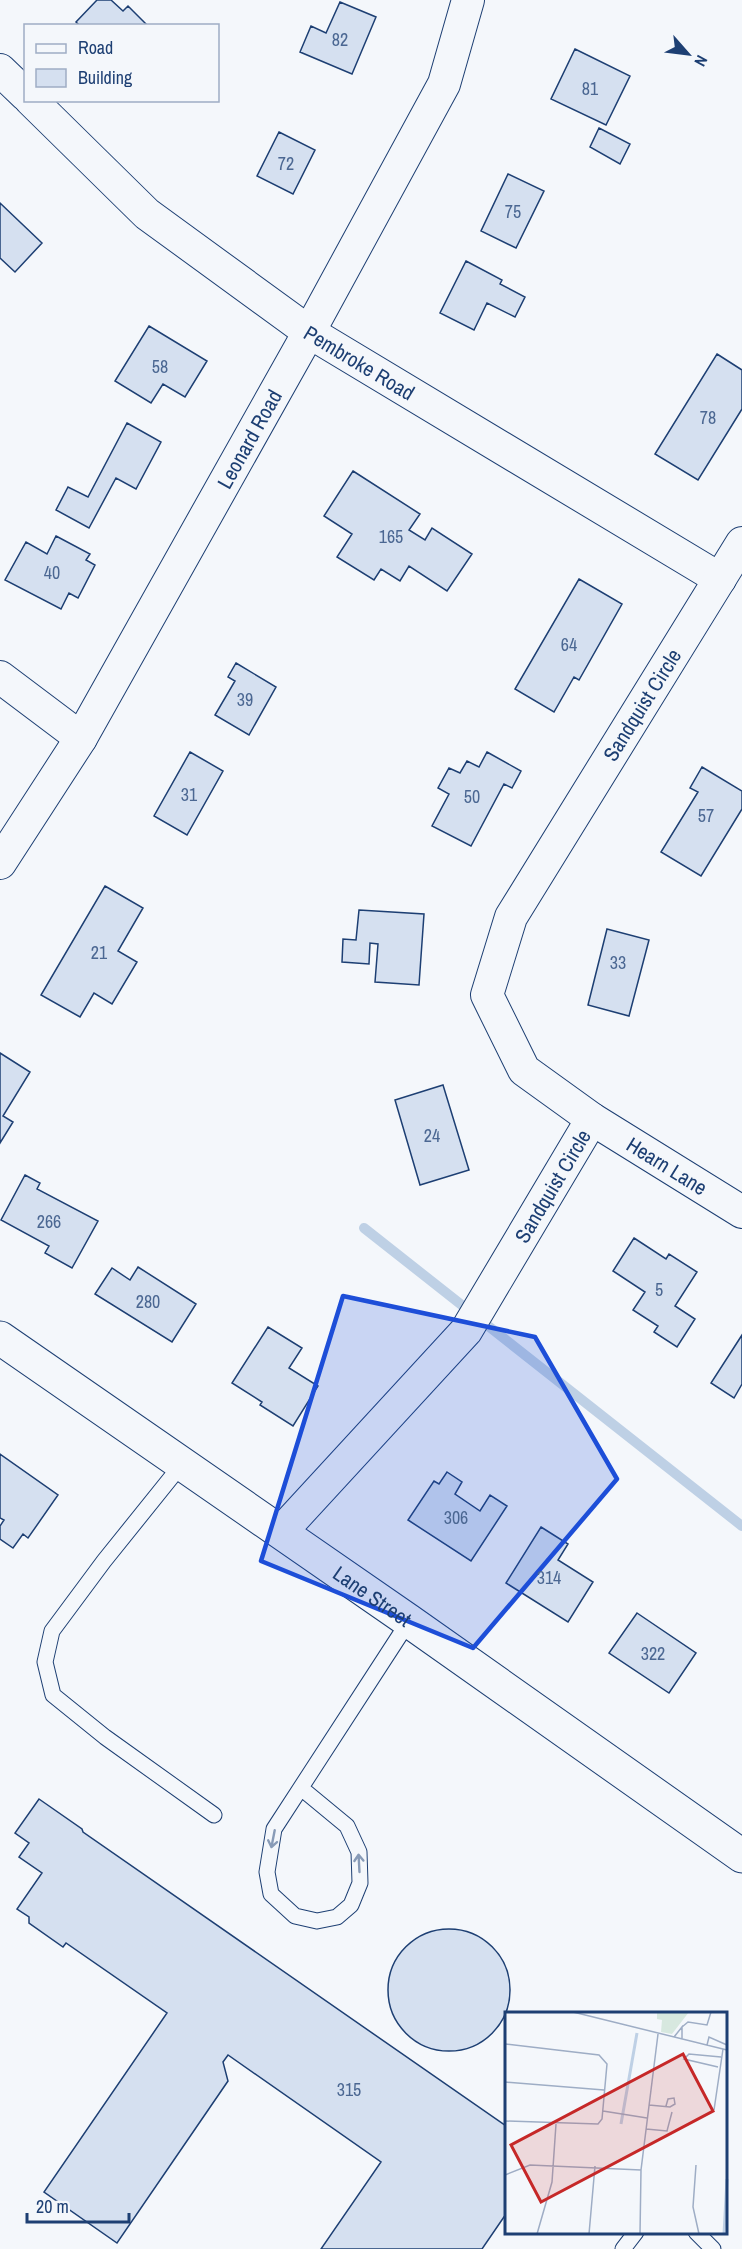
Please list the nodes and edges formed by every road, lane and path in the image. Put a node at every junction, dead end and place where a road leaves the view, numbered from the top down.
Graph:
1 (468, 0) edge
2 (0, 70) edge
3 (24, 93) edge
4 (33, 102) edge
5 (309, 332) junction
6 (742, 543) edge
7 (720, 579) junction
8 (0, 677) edge
9 (81, 738) junction
10 (0, 863) edge
11 (592, 1119) junction
12 (742, 1212) edge
13 (0, 1338) edge
14 (182, 1464) junction
15 (281, 1532) junction
16 (409, 1621) junction
17 (301, 1788) junction
18 (214, 1815) dead end
19 (742, 1856) edge
20 (634, 2234) edge
21 (698, 2234) edge
22 (623, 2249) edge
23 (713, 2249) edge

1 - 5 street, Leonard Road
2 - 3 street
4 - 5 street, Pembroke Road
5 - 7 street, Pembroke Road
5 - 9 street, Leonard Road
6 - 7 street, Sandquist Circle
7 - 11 street, Sandquist Circle
8 - 9 street
9 - 10 street, Leonard Road
11 - 12 street, Hearn Lane
11 - 15 street, Sandquist Circle
13 - 14 street, Lane Street
14 - 15 street, Lane Street
14 - 18 lane
15 - 16 street, Lane Street
16 - 17 lane
16 - 19 street, Lane Street
17 -> 17 lane
20 - 22 lane
21 - 23 lane

